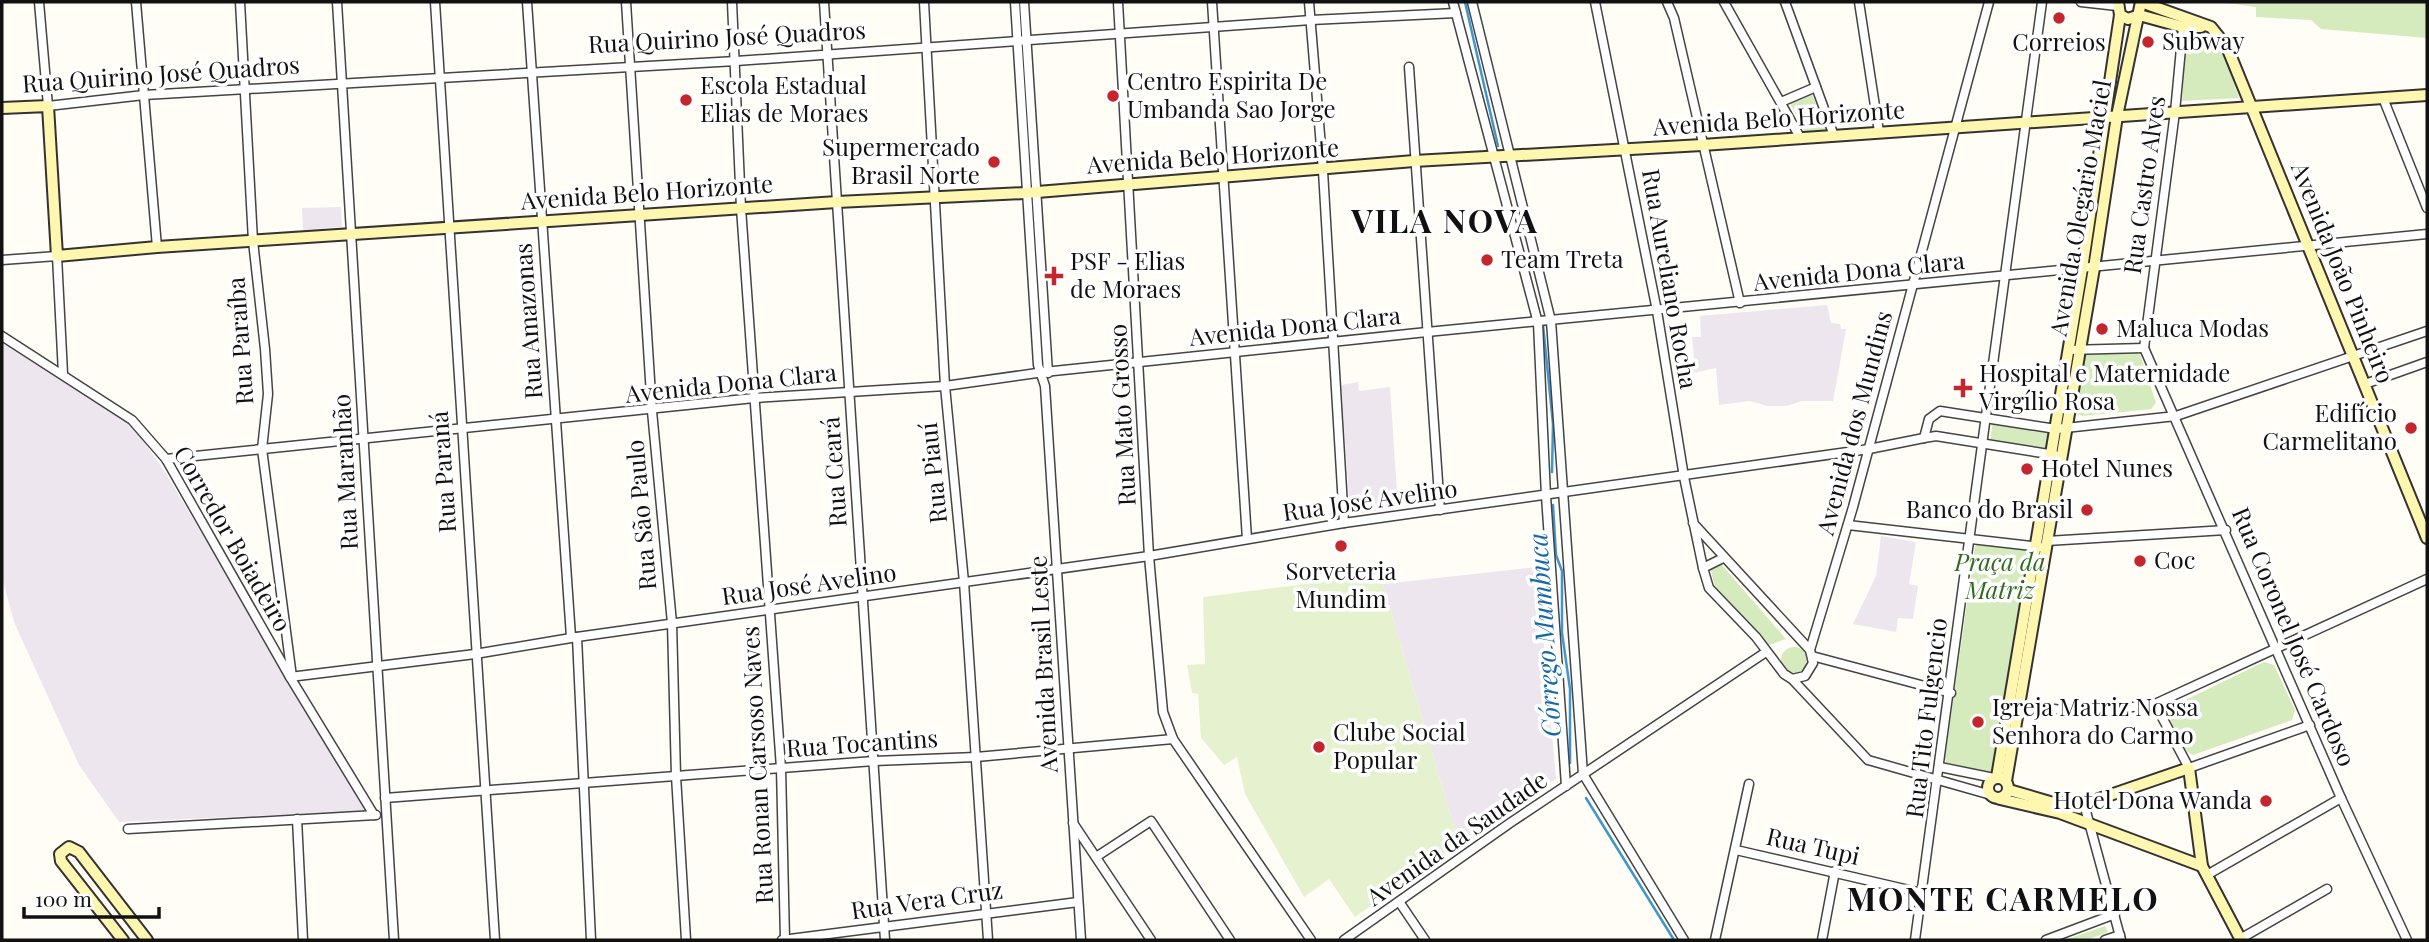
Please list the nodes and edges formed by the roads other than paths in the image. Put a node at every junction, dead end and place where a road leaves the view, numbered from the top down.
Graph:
1 (39, 2) edge
2 (136, 2) edge
3 (240, 2) edge
4 (337, 2) edge
5 (435, 2) edge
6 (527, 2) edge
7 (626, 2) edge
8 (732, 2) edge
9 (824, 2) edge
10 (924, 2) edge
11 (1015, 2) edge
12 (1024, 2) edge
13 (1118, 2) edge
14 (1212, 2) edge
15 (1309, 2) edge
16 (1453, 2) edge
17 (1472, 2) edge
18 (1595, 2) edge
19 (1667, 2) edge
20 (1724, 2) edge
21 (1785, 2) edge
22 (1859, 2) edge
23 (1989, 2) edge
24 (2042, 2) edge
25 (2081, 2) edge
26 (2141, 2) edge
27 (2118, 8) edge
28 (1456, 13) junction
29 (2138, 16) junction
30 (1311, 20) junction
31 (2183, 27) junction
32 (2211, 27) junction
33 (1214, 29) junction
34 (1120, 35) junction
35 (1022, 42) junction
36 (927, 47) junction
37 (827, 54) junction
38 (736, 61) junction
39 (630, 65) junction
40 (1409, 67) dead end
41 (532, 71) junction
42 (440, 77) junction
43 (342, 83) junction
44 (1816, 87) junction
45 (245, 89) junction
46 (2427, 94) edge
47 (144, 95) junction
48 (2383, 98) junction
49 (1780, 102) junction
50 (48, 106) junction
51 (2, 108) edge
52 (2250, 108) junction
53 (2175, 112) junction
54 (2111, 116) junction
55 (2028, 122) junction
56 (1956, 128) junction
57 (1879, 132) junction
58 (1834, 136) junction
59 (1801, 139) junction
60 (1702, 145) junction
61 (1023, 150) junction
62 (1033, 150) junction
63 (1626, 150) junction
64 (1512, 154) junction
65 (1495, 156) junction
66 (1414, 161) junction
67 (1323, 171) junction
68 (1225, 177) junction
69 (1130, 184) junction
70 (1030, 193) junction
71 (934, 196) junction
72 (837, 202) junction
73 (741, 208) junction
74 (2427, 208) edge
75 (640, 215) junction
76 (541, 221) junction
77 (448, 227) junction
78 (351, 234) junction
79 (2427, 234) edge
80 (253, 240) junction
81 (2309, 244) junction
82 (157, 247) junction
83 (57, 256) junction
84 (2, 260) edge
85 (2154, 262) junction
86 (2082, 268) junction
87 (2094, 268) junction
88 (2004, 278) junction
89 (1913, 286) junction
90 (1740, 303) junction
91 (1657, 311) junction
92 (1551, 321) junction
93 (1538, 323) junction
94 (2427, 331) edge
95 (1427, 332) junction
96 (2, 335) edge
97 (1333, 343) junction
98 (2144, 348) junction
99 (2073, 350) junction
100 (1234, 353) junction
101 (2354, 356) junction
102 (2427, 362) edge
103 (1140, 363) junction
104 (1044, 372) junction
105 (63, 374) junction
106 (2365, 384) junction
107 (945, 386) junction
108 (849, 391) junction
109 (754, 398) junction
110 (652, 411) junction
111 (1987, 416) junction
112 (2176, 416) junction
113 (554, 421) junction
114 (2061, 428) junction
115 (460, 430) junction
116 (364, 439) junction
117 (1924, 439) junction
118 (1982, 442) junction
119 (262, 449) junction
120 (1869, 449) junction
121 (2057, 455) junction
122 (166, 459) junction
123 (1684, 477) junction
124 (1563, 493) junction
125 (1546, 496) junction
126 (1440, 510) junction
127 (1344, 523) junction
128 (1693, 523) junction
129 (1848, 525) junction
130 (2225, 530) junction
131 (2427, 538) edge
132 (1247, 539) junction
133 (1969, 540) junction
134 (2043, 545) junction
135 (1149, 556) junction
136 (1723, 558) junction
137 (1058, 569) junction
138 (1703, 569) junction
139 (2427, 579) edge
140 (964, 582) junction
141 (863, 597) junction
142 (770, 609) junction
143 (672, 623) junction
144 (574, 637) junction
145 (2276, 648) junction
146 (1766, 652) junction
147 (1811, 653) junction
148 (475, 654) junction
149 (377, 666) junction
150 (291, 677) junction
151 (1793, 679) junction
152 (1951, 693) junction
153 (2014, 704) junction
154 (2155, 704) junction
155 (2310, 725) junction
156 (1173, 739) junction
157 (1068, 747) junction
158 (976, 757) junction
159 (874, 761) junction
160 (1940, 767) junction
161 (781, 768) junction
162 (2189, 768) junction
163 (1582, 774) junction
164 (676, 776) junction
165 (2001, 782) junction
166 (1939, 783) junction
167 (583, 784) junction
168 (1569, 784) junction
169 (1749, 785) dead end
170 (486, 791) junction
171 (1995, 797) junction
172 (385, 798) junction
173 (2341, 798) junction
174 (2084, 804) junction
175 (386, 814) junction
176 (374, 815) junction
177 (297, 819) junction
178 (1073, 823) junction
179 (2091, 824) junction
180 (128, 829) dead end
181 (1736, 850) junction
182 (1097, 857) junction
183 (1835, 871) junction
184 (2204, 871) junction
185 (2327, 889) dead end
186 (1922, 893) junction
187 (1078, 901) junction
188 (1400, 903) junction
189 (987, 913) junction
190 (2115, 914) junction
191 (884, 927) junction
192 (2120, 937) edge
193 (143, 939) edge
194 (2241, 939) edge
195 (123, 940) edge
196 (303, 940) edge
197 (394, 940) edge
198 (495, 940) edge
199 (591, 940) edge
200 (686, 940) edge
201 (784, 940) edge
202 (885, 940) edge
203 (988, 940) edge
204 (1081, 940) edge
205 (1151, 940) edge
206 (1230, 940) edge
207 (1311, 940) edge
208 (1344, 940) edge
209 (1425, 940) edge
210 (1684, 940) edge
211 (1715, 940) edge
212 (1822, 940) edge
213 (1916, 940) edge
214 (2046, 940) edge
215 (2105, 940) edge
216 (2407, 940) edge

1 - 50 street
2 - 47 street
3 - 45 street, Rua Paraíba
4 - 43 street, Rua Maranhão
5 - 42 street, Rua Paraná
6 - 41 street, Rua Amazonas
7 - 39 street, Rua São Paulo
8 - 38 street, Rua Ronan Carsoso Naves
9 - 37 street, Rua Ceará
10 - 36 street, Rua Piauí
11 - 35 street, Avenida Brasil Leste
12 - 35 street, Avenida Brasil Leste
13 - 34 street, Rua Mato Grosso
14 - 33 street
15 - 30 street
16 - 28 street
17 - 64 street
18 - 63 street, Rua Aureliano Rocha
19 - 60 street
20 - 49 street
21 - 44 street
22 - 57 street
23 - 56 street, Avenida dos Mundins
24 - 55 street, Rua Tito Fulgencio
25 - 27 street
26 - 29 street, Avenida Olegário Maciel
26 - 32 street
27 - 29 street
27 - 54 street, Avenida Olegário Maciel
28 - 30 street, Rua Quirino José Quadros
28 - 65 street
29 - 31 street
29 - 54 street, Avenida Olegário Maciel
30 - 33 street, Rua Quirino José Quadros
30 - 67 street
31 - 32 street
31 - 53 street, Rua Castro Alves
32 - 52 street, Avenida João Pinheiro
33 - 34 street, Rua Quirino José Quadros
33 - 68 street
34 - 35 street, Rua Quirino José Quadros
34 - 69 street, Rua Mato Grosso
35 - 36 street, Rua Quirino José Quadros
35 - 61 street, Avenida Brasil Leste
35 - 62 street, Avenida Brasil Leste
36 - 37 street, Rua Quirino José Quadros
36 - 71 street, Rua Piauí
37 - 38 street, Rua Quirino José Quadros
37 - 72 street, Rua Ceará
38 - 39 street, Rua Quirino José Quadros
38 - 73 street, Rua Ronan Carsoso Naves
39 - 41 street, Rua Quirino José Quadros
39 - 75 street, Rua São Paulo
40 - 66 street
41 - 42 street, Rua Quirino José Quadros
41 - 76 street, Rua Amazonas
42 - 43 street, Rua Quirino José Quadros
42 - 77 street, Rua Paraná
43 - 45 street, Rua Quirino José Quadros
43 - 78 street, Rua Maranhão
44 - 49 street
44 - 58 street
45 - 47 street, Rua Quirino José Quadros
45 - 80 street, Rua Paraíba
46 - 48 street, Avenida Belo Horizonte
47 - 50 street, Rua Quirino José Quadros
47 - 82 street
48 - 52 street, Avenida Belo Horizonte
48 - 74 street
49 - 59 street
50 - 51 street, Rua Quirino José Quadros
50 - 83 street
52 - 53 street, Avenida Belo Horizonte
52 - 81 street, Avenida João Pinheiro
53 - 54 street, Avenida Belo Horizonte
53 - 85 street, Rua Castro Alves
54 - 55 street, Avenida Belo Horizonte
54 - 86 street, Avenida Olegário Maciel
54 - 87 street, Avenida Olegário Maciel
55 - 56 street, Avenida Belo Horizonte
55 - 88 street, Rua Tito Fulgencio
56 - 57 street, Avenida Belo Horizonte
56 - 89 street, Avenida dos Mundins
57 - 58 street, Avenida Belo Horizonte
58 - 59 street, Avenida Belo Horizonte
59 - 60 street, Avenida Belo Horizonte
60 - 63 street, Avenida Belo Horizonte
60 - 90 street
61 - 62 street
61 - 70 street, Avenida Brasil Leste
62 - 70 street, Avenida Brasil Leste
63 - 64 street, Avenida Belo Horizonte
63 - 91 street, Rua Aureliano Rocha
64 - 65 street, Avenida Belo Horizonte
64 - 92 street
65 - 66 street, Avenida Belo Horizonte
65 - 93 street
66 - 67 street, Avenida Belo Horizonte
66 - 95 street
67 - 68 street, Avenida Belo Horizonte
67 - 97 street
68 - 69 street, Avenida Belo Horizonte
68 - 100 street
69 - 70 street, Avenida Belo Horizonte
69 - 103 street, Rua Mato Grosso
70 - 71 street, Avenida Belo Horizonte
70 - 104 street, Avenida Brasil Leste
71 - 72 street, Avenida Belo Horizonte
71 - 107 street, Rua Piauí
72 - 73 street, Avenida Belo Horizonte
72 - 108 street, Rua Ceará
73 - 75 street, Avenida Belo Horizonte
73 - 109 street, Rua Ronan Carsoso Naves
75 - 76 street, Avenida Belo Horizonte
75 - 110 street, Rua São Paulo
76 - 77 street, Avenida Belo Horizonte
76 - 113 street, Rua Amazonas
77 - 78 street, Avenida Belo Horizonte
77 - 115 street, Rua Paraná
78 - 80 street, Avenida Belo Horizonte
78 - 116 street, Rua Maranhão
79 - 81 street, Avenida Dona Clara
80 - 82 street, Avenida Belo Horizonte
80 - 119 street, Rua Paraíba
81 - 85 street, Avenida Dona Clara
81 - 101 street, Avenida João Pinheiro
82 - 83 street, Avenida Belo Horizonte
83 - 84 street, Avenida Belo Horizonte
83 - 105 street
85 - 87 street, Avenida Dona Clara
85 - 98 street, Rua Castro Alves
86 - 87 street, Avenida Dona Clara
86 - 88 street, Avenida Dona Clara
86 - 99 street, Avenida Olegário Maciel
87 - 99 street, Avenida Olegário Maciel
88 - 89 street, Avenida Dona Clara
88 - 111 street, Rua Tito Fulgencio
89 - 90 street, Avenida Dona Clara
89 - 120 street, Avenida dos Mundins
90 - 91 street, Avenida Dona Clara
91 - 92 street, Avenida Dona Clara
91 - 123 street, Rua Aureliano Rocha
92 - 93 street, Avenida Dona Clara
92 - 124 street
93 - 95 street, Avenida Dona Clara
93 - 125 street
94 - 101 street
95 - 97 street, Avenida Dona Clara
95 - 126 street
96 - 105 street, Corredor Boiadeiro
97 - 100 street, Avenida Dona Clara
97 - 127 street
98 - 99 street
98 - 112 street, Rua Coronel José Cardoso
99 - 114 street, Avenida Olegário Maciel
100 - 103 street, Avenida Dona Clara
100 - 132 street
101 - 106 street, Avenida João Pinheiro
101 - 112 street
102 - 106 street
103 - 104 street, Avenida Dona Clara
103 - 135 street, Rua Mato Grosso
104 - 107 street, Avenida Dona Clara
104 - 137 street, Avenida Brasil Leste
105 - 122 street, Corredor Boiadeiro
106 - 131 street, Avenida João Pinheiro
107 - 108 street, Avenida Dona Clara
107 - 140 street, Rua Piauí
108 - 109 street, Avenida Dona Clara
108 - 141 street, Rua Ceará
109 - 110 street, Avenida Dona Clara
109 - 142 street, Rua Ronan Carsoso Naves
110 - 113 street, Avenida Dona Clara
110 - 143 street, Rua São Paulo
111 - 114 street
111 - 117 street
111 - 118 street, Rua Tito Fulgencio
112 - 114 street
112 - 130 street, Rua Coronel José Cardoso
113 - 115 street, Avenida Dona Clara
113 - 144 street, Rua Amazonas
114 - 121 street, Avenida Olegário Maciel
115 - 116 street, Avenida Dona Clara
115 - 148 street, Rua Paraná
116 - 119 street, Avenida Dona Clara
116 - 149 street, Rua Maranhão
117 - 118 street, Rua José Avelino
117 - 120 street, Rua José Avelino
118 - 121 street, Rua José Avelino
118 - 133 street, Rua Tito Fulgencio
119 - 122 street, Avenida Dona Clara
119 - 150 street, Rua Paraíba
120 - 123 street, Rua José Avelino
120 - 129 street, Avenida dos Mundins
121 - 134 street, Avenida Olegário Maciel
122 - 150 street, Corredor Boiadeiro
123 - 124 street, Rua José Avelino
123 - 128 street, Rua Aureliano Rocha
124 - 125 street, Rua José Avelino
124 - 163 street
125 - 126 street, Rua José Avelino
125 - 168 street
126 - 127 street, Rua José Avelino
127 - 132 street, Rua José Avelino
128 - 136 street
128 - 138 street, Rua Aureliano Rocha
129 - 133 street
129 - 147 street, Avenida dos Mundins
130 - 134 street
130 - 145 street, Rua Coronel José Cardoso
132 - 135 street, Rua José Avelino
133 - 134 street
133 - 152 street, Rua Tito Fulgencio
134 - 153 street, Avenida Olegário Maciel
135 - 137 street, Rua José Avelino
135 - 156 street, Rua Mato Grosso
136 - 138 street
136 - 147 street
137 - 140 street, Rua José Avelino
137 - 157 street, Avenida Brasil Leste
138 - 146 street, Rua Aureliano Rocha
139 - 145 street
140 - 141 street, Rua José Avelino
140 - 158 street, Rua Piauí
141 - 142 street, Rua José Avelino
141 - 159 street, Rua Ceará
142 - 143 street, Rua José Avelino
142 - 161 street, Rua Ronan Carsoso Naves
143 - 144 street, Rua José Avelino
143 - 164 street, Rua São Paulo
144 - 148 street, Rua José Avelino
144 - 167 street, Rua Amazonas
145 - 154 street
145 - 155 street, Rua Coronel José Cardoso
146 - 151 street, Rua Aureliano Rocha
146 - 163 street, Avenida da Saudade
147 - 151 street
147 - 152 street
148 - 149 street, Rua José Avelino
148 - 170 street, Rua Paraná
149 - 150 street, Rua José Avelino
149 - 172 street, Rua Maranhão
150 - 176 street, Corredor Boiadeiro
151 - 166 street, Rua Aureliano Rocha
152 - 160 street, Rua Tito Fulgencio
153 - 154 street
153 - 165 street, Avenida Olegário Maciel
154 - 162 street
155 - 162 street
155 - 173 street, Rua Coronel José Cardoso
156 - 157 street, Rua Tocantins
156 - 207 street, Rua Mato Grosso
157 - 158 street, Rua Tocantins
157 - 178 street, Avenida Brasil Leste
158 - 159 street, Rua Tocantins
158 - 189 street, Rua Piauí
159 - 161 street, Rua Tocantins
159 - 191 street, Rua Ceará
160 - 165 street
160 - 166 street, Rua Tito Fulgencio
161 - 164 street, Rua Tocantins
161 - 201 street, Rua Ronan Carsoso Naves
162 - 174 street
162 - 184 street
163 - 168 street, Avenida da Saudade
163 - 210 street
164 - 167 street, Rua Tocantins
164 - 200 street, Rua São Paulo
165 - 171 street
165 - 171 street, Avenida Olegário Maciel
165 - 174 street
166 - 171 street, Rua Aureliano Rocha
166 - 186 street, Rua Tito Fulgencio
167 - 170 street, Rua Tocantins
167 - 199 street, Rua Amazonas
168 - 188 street, Avenida da Saudade
169 - 181 street
170 - 172 street, Rua Tocantins
170 - 198 street, Rua Paraná
171 - 179 street
172 - 175 street, Rua Maranhão
173 - 184 street
173 - 216 street, Rua Coronel José Cardoso
174 - 179 street
175 - 176 street
175 - 197 street, Rua Maranhão
176 - 177 street
177 - 180 street
177 - 196 street
178 - 182 street
178 - 187 street, Avenida Brasil Leste
179 - 184 street
179 - 190 street
181 - 183 street, Rua Tupi
181 - 211 street
182 - 205 street
182 - 206 street
183 - 186 street, Rua Tupi
183 - 212 street
184 - 194 street
185 - 194 street
186 - 213 street, Rua Tito Fulgencio
187 - 189 street, Rua Vera Cruz
187 - 204 street, Avenida Brasil Leste
188 - 208 street, Avenida da Saudade
188 - 209 street
189 - 191 street, Rua Vera Cruz
189 - 203 street, Rua Piauí
190 - 192 street
190 - 214 street
191 - 201 street, Rua Vera Cruz
191 - 202 street, Rua Ceará
192 - 215 street
193 - 195 street

